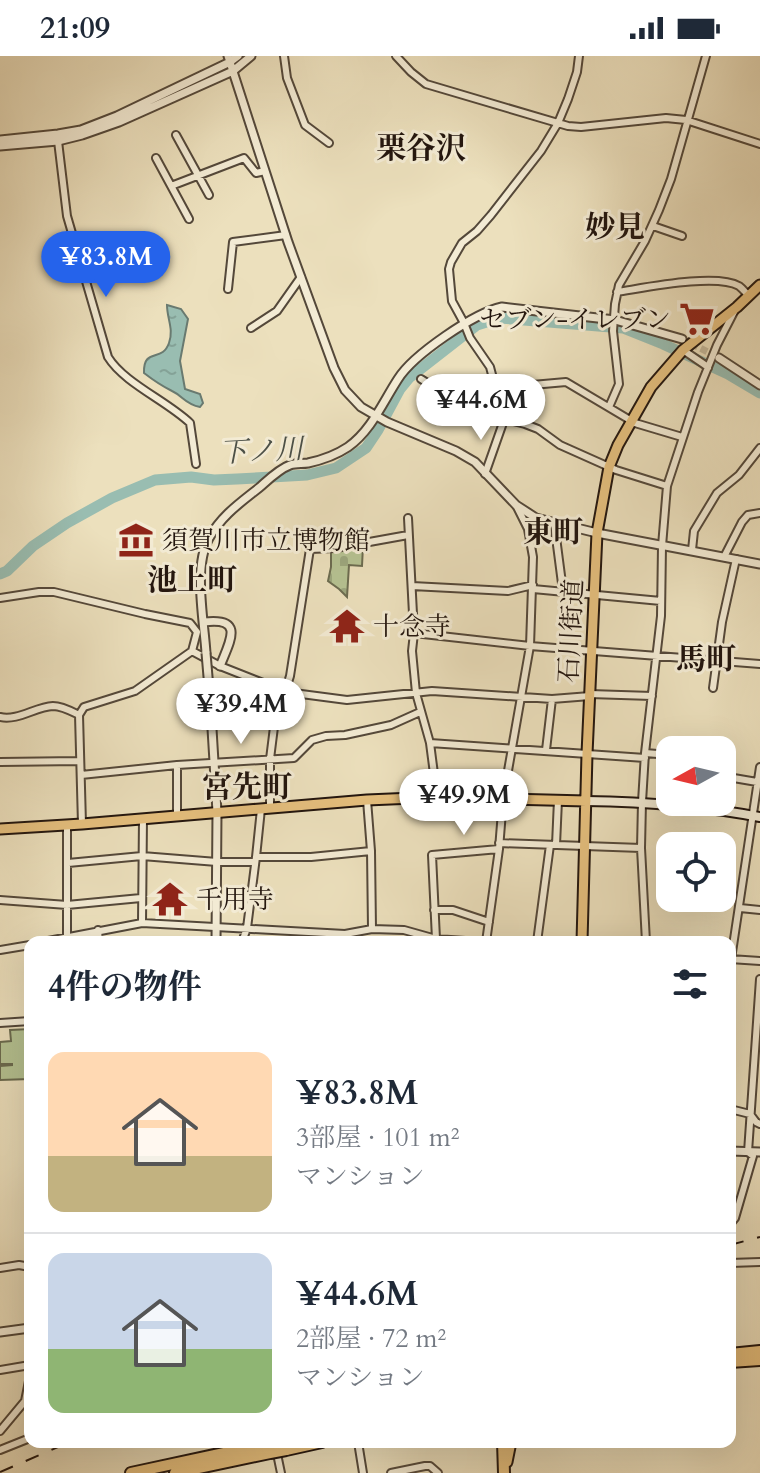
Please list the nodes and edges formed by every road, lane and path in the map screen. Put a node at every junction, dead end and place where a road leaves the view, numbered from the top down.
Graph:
1 (238, 56) edge
2 (251, 56) edge
3 (284, 56) edge
4 (396, 56) edge
5 (579, 56) edge
6 (706, 56) edge
7 (230, 63) edge
8 (686, 120) junction
9 (558, 123) junction
10 (176, 135) dead end
11 (0, 140) edge
12 (58, 141) junction
13 (329, 143) dead end
14 (760, 144) edge
15 (0, 146) edge
16 (156, 158) dead end
17 (265, 171) junction
18 (199, 176) junction
19 (171, 186) junction
20 (209, 195) dead end
21 (189, 219) dead end
22 (653, 226) junction
23 (286, 235) junction
24 (682, 236) dead end
25 (301, 277) junction
26 (760, 285) edge
27 (228, 289) dead end
28 (617, 292) junction
29 (748, 295) junction
30 (737, 307) junction
31 (615, 320) junction
32 (464, 323) junction
33 (251, 328) dead end
34 (682, 339) tunnel mouth
35 (683, 350) junction
36 (719, 358) tunnel mouth
37 (708, 368) junction
38 (421, 379) dead end
39 (760, 385) edge
40 (497, 391) junction
41 (609, 407) junction
42 (375, 415) junction
43 (504, 420) junction
44 (631, 420) junction
45 (682, 437) junction
46 (760, 448) edge
47 (196, 464) dead end
48 (609, 467) junction
49 (485, 474) junction
50 (667, 486) junction
51 (516, 505) junction
52 (760, 513) edge
53 (408, 518) dead end
54 (554, 522) junction
55 (597, 533) junction
56 (408, 535) junction
57 (662, 546) junction
58 (692, 550) junction
59 (724, 557) junction
60 (736, 559) junction
61 (760, 564) edge
62 (412, 586) junction
63 (533, 587) junction
64 (563, 591) junction
65 (595, 594) junction
66 (0, 598) edge
67 (661, 601) junction
68 (204, 622) junction
69 (414, 633) junction
70 (530, 646) junction
71 (192, 651) junction
72 (593, 651) junction
73 (656, 656) junction
74 (716, 661) junction
75 (760, 664) edge
76 (220, 666) junction
77 (713, 688) dead end
78 (286, 692) junction
79 (416, 693) junction
80 (590, 695) junction
81 (652, 696) junction
82 (520, 698) junction
83 (552, 699) junction
84 (420, 712) junction
85 (79, 715) junction
86 (0, 717) edge
87 (430, 743) junction
88 (511, 749) junction
89 (546, 750) junction
90 (587, 754) junction
91 (645, 755) junction
92 (656, 755) edge
93 (270, 759) junction
94 (79, 761) junction
95 (0, 762) edge
96 (215, 762) junction
97 (177, 765) junction
98 (760, 767) edge
99 (81, 775) junction
100 (736, 778) edge
101 (757, 782) junction
102 (437, 797) junction
103 (503, 799) junction
104 (367, 800) junction
105 (558, 800) junction
106 (586, 801) junction
107 (642, 802) junction
108 (265, 809) junction
109 (217, 812) junction
110 (177, 815) junction
111 (757, 816) edge
112 (143, 818) junction
113 (82, 824) junction
114 (67, 825) junction
115 (0, 829) edge
116 (553, 845) junction
117 (499, 846) junction
118 (585, 846) junction
119 (641, 848) junction
120 (371, 851) junction
121 (142, 856) junction
122 (255, 860) junction
123 (217, 862) junction
124 (68, 863) junction
125 (141, 898) junction
126 (0, 900) edge
127 (67, 905) junction
128 (740, 908) junction
129 (434, 910) junction
130 (760, 910) edge
131 (489, 922) junction
132 (142, 923) junction
133 (218, 927) junction
134 (247, 928) junction
135 (372, 929) junction
136 (98, 930) junction
137 (345, 934) joint
138 (67, 936) edge
139 (79, 936) edge
140 (98, 936) edge
141 (217, 936) edge
142 (244, 936) edge
143 (425, 936) edge
144 (436, 936) edge
145 (485, 936) edge
146 (538, 936) edge
147 (582, 936) edge
148 (646, 936) edge
149 (735, 936) edge
150 (24, 946) edge
151 (0, 950) edge
152 (736, 959) edge
153 (760, 961) edge
154 (760, 979) edge
155 (24, 1021) edge
156 (0, 1023) edge
157 (736, 1110) edge
158 (750, 1114) junction
159 (760, 1124) edge
160 (736, 1151) edge
161 (748, 1152) junction
162 (760, 1152) edge
163 (736, 1215) edge
164 (760, 1262) edge
165 (736, 1263) edge
166 (24, 1266) edge
167 (0, 1268) edge
168 (24, 1329) edge
169 (0, 1332) edge
170 (760, 1351) edge
171 (736, 1353) edge
172 (760, 1360) edge
173 (736, 1362) edge
174 (24, 1366) edge
175 (0, 1370) edge
176 (24, 1402) edge
177 (0, 1431) edge
178 (24, 1440) edge
179 (259, 1448) edge
180 (262, 1448) edge
181 (274, 1448) edge
182 (359, 1448) edge
183 (503, 1448) edge
184 (510, 1448) edge
185 (0, 1450) edge
186 (153, 1471) edge
187 (131, 1473) edge
188 (175, 1473) edge
189 (281, 1473) edge
190 (363, 1473) edge
191 (391, 1473) edge
192 (438, 1473) edge
193 (504, 1473) edge

1 - 7 street
2 - 7 street
3 - 13 street
4 - 9 street
5 - 9 street
6 - 8 street
7 - 11 street
7 - 12 street
7 - 17 street
8 - 9 street
8 - 14 street
8 - 22 street
9 - 32 street
10 - 18 street
12 - 15 street
12 - 47 street
16 - 19 street
17 - 18 street
17 - 23 street
18 - 19 street
18 - 20 street
19 - 21 street
22 - 24 street
22 - 28 street
23 - 25 street
23 - 27 street
25 - 33 street
25 - 42 street
26 - 29 main road, 石川街道
28 - 29 street
28 - 31 street
29 - 30 main road, 石川街道
30 - 35 main road, 石川街道
30 - 37 street
31 - 32 street
31 - 34 street
31 - 41 street
32 - 40 street
32 - 42 street
35 - 37 street
35 - 44 main road, 石川街道
36 - 39 street
37 - 45 street
38 - 43 street
40 - 41 street
40 - 43 street
41 - 44 street
42 - 49 street
42 - 68 street
43 - 48 street
43 - 49 street
44 - 45 street
44 - 48 main road, 石川街道
45 - 50 street
46 - 58 street
48 - 50 street
48 - 55 main road, 石川街道
49 - 51 street
50 - 57 street
51 - 54 street
51 - 63 street
52 - 59 street
53 - 56 street
54 - 55 street
54 - 64 street
55 - 57 street
55 - 65 main road, 石川街道
56 - 62 street
56 - 78 street
57 - 58 street
57 - 67 street
58 - 59 street
59 - 60 street
60 - 61 street
60 - 74 street
62 - 63 street
62 - 69 street
63 - 64 street
63 - 70 street
64 - 65 street
65 - 67 street
65 - 72 main road, 石川街道
66 - 71 street
67 - 73 street
68 - 76 street
68 - 96 street, bridge
69 - 70 street
69 - 79 street
70 - 72 street
70 - 82 street
71 - 76 street
71 - 85 street
72 - 73 street
72 - 80 main road, 石川街道
73 - 74 street
73 - 81 street
74 - 75 street
74 - 77 street
76 - 78 street
78 - 79 street
78 - 93 street
79 - 82 street
79 - 84 street
80 - 81 street
80 - 83 street
80 - 90 main road, 石川街道
81 - 91 street
82 - 83 street
82 - 88 street
83 - 89 street
84 - 87 street
84 - 93 street
85 - 86 street
85 - 94 street
87 - 88 street
87 - 102 street
88 - 89 street
88 - 103 street
89 - 90 street
90 - 91 street
90 - 106 main road, 石川街道
91 - 92 street
91 - 107 street
93 - 96 street
93 - 108 street
94 - 95 street
94 - 99 street
96 - 97 street
96 - 109 street
97 - 99 street
97 - 110 street
98 - 101 street
99 - 113 street
100 - 101 street
101 - 111 street
102 - 103 main road
102 - 104 main road
103 - 105 main road
103 - 117 street
104 - 108 main road
104 - 120 street
105 - 106 main road
105 - 116 street
106 - 107 main road
106 - 118 main road, 石川街道
107 - 111 main road
107 - 119 street
108 - 109 main road
108 - 122 street
109 - 110 main road
109 - 123 street
110 - 112 main road
111 - 128 street
112 - 113 main road
112 - 121 street
113 - 114 main road
114 - 115 main road
114 - 124 street
116 - 117 street
116 - 118 street
116 - 146 street
117 - 129 street
117 - 131 street
118 - 119 street
118 - 147 main road, 石川街道
119 - 148 street
120 - 122 street
120 - 135 street
121 - 123 street
121 - 124 street
121 - 125 street
122 - 123 street
122 - 134 street
123 - 133 street
124 - 127 street
125 - 127 street
125 - 132 street
126 - 127 street
127 - 138 street
128 - 130 street
128 - 149 street
129 - 131 street
129 - 144 street
131 - 145 street
132 - 133 street
132 - 136 street
133 - 134 street
133 - 141 street
134 - 137 street
134 - 142 street
135 - 137 street
135 - 143 street
136 - 139 street
136 - 140 street
150 - 151 street
152 - 153 street
154 - 158 street
155 - 156 street
157 - 158 street
158 - 159 street
158 - 161 street
160 - 161 street
161 - 162 street
161 - 163 street
164 - 165 street
166 - 167 street
168 - 169 street
170 - 171 highway
172 - 173 highway
174 - 175 street
176 - 177 street
178 - 185 street
179 - 186 highway
180 - 188 highway
181 - 189 street
182 - 190 street
183 - 193 highway
184 - 193 main road
186 - 187 highway
191 - 192 street

